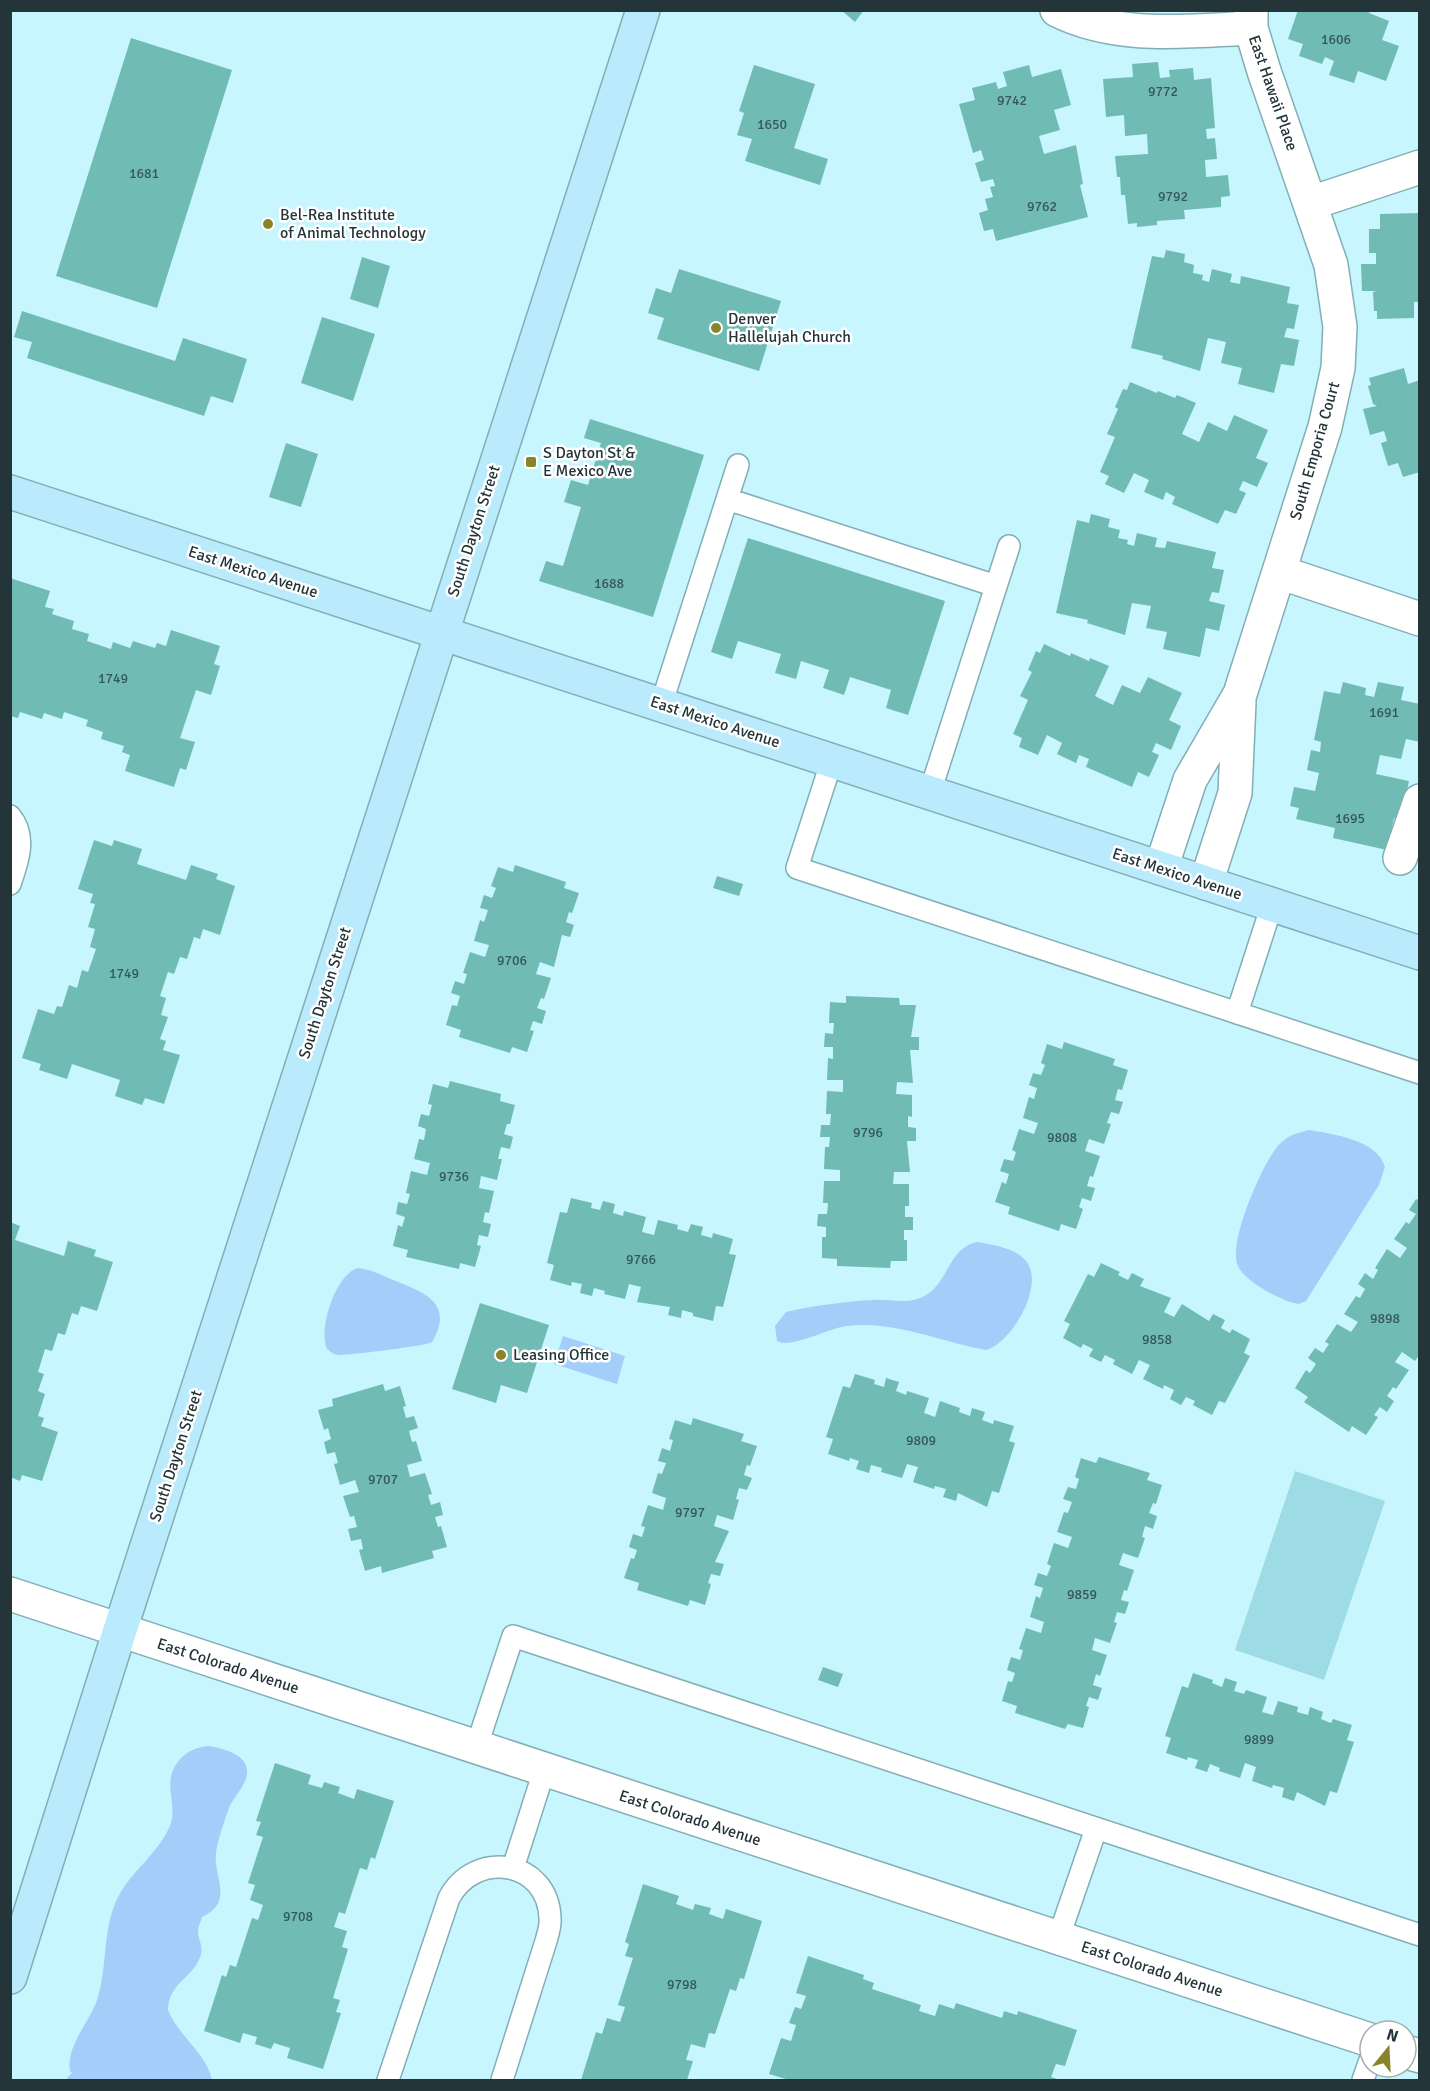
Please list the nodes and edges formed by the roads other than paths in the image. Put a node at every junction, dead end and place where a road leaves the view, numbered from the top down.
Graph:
1 (643, 10) edge
2 (1057, 10) edge
3 (1251, 19) edge
4 (1419, 167) edge
5 (1311, 203) junction
6 (738, 465) dead end
7 (10, 492) edge
8 (727, 499) junction
9 (1009, 546) dead end
10 (1279, 572) junction
11 (996, 586) junction
12 (1419, 619) edge
13 (441, 633) junction
14 (1240, 694) junction
15 (661, 705) junction
16 (832, 760) junction
17 (930, 792) junction
18 (1419, 801) edge
19 (10, 816) edge
20 (1400, 858) dead end
21 (1161, 868) junction
22 (1206, 883) junction
23 (10, 884) edge
24 (1272, 905) junction
25 (1419, 953) edge
26 (1237, 1013) junction
27 (1419, 1073) edge
28 (10, 1594) edge
29 (120, 1630) junction
30 (476, 1748) junction
31 (544, 1771) junction
32 (1096, 1829) junction
33 (513, 1868) junction
34 (1419, 1935) edge
35 (1058, 1939) junction
36 (10, 1977) edge
37 (1358, 2036) edge
38 (388, 2080) edge
39 (502, 2080) edge

1 - 13 street, South Dayton Street
2 - 3 street, East Hawaii Place
3 - 5 street, East Hawaii Place
4 - 5 street
5 - 10 street, South Emporia Court
6 - 8 lane
7 - 13 street, East Mexico Avenue
8 - 11 lane
8 - 15 lane
9 - 11 lane
10 - 12 street
10 - 14 street, South Emporia Court
11 - 17 lane
13 - 15 street, East Mexico Avenue
13 - 29 street, South Dayton Street
14 - 21 street, South Emporia Court
14 - 22 street, South Emporia Court
15 - 16 street, East Mexico Avenue
16 - 17 street, East Mexico Avenue
16 - 26 lane
17 - 21 street, East Mexico Avenue
18 - 20 street
19 - 23 lane
21 - 22 street, East Mexico Avenue
22 - 24 street, East Mexico Avenue
24 - 25 street, East Mexico Avenue
24 - 26 lane
26 - 27 lane
28 - 29 street, East Colorado Avenue
29 - 30 street, East Colorado Avenue
29 - 36 street, South Dayton Street
30 - 31 street, East Colorado Avenue
30 - 32 lane
31 - 33 lane
31 - 35 street, East Colorado Avenue
32 - 34 lane
32 - 35 lane
33 - 38 lane
33 - 39 lane
35 - 37 street, East Colorado Avenue

